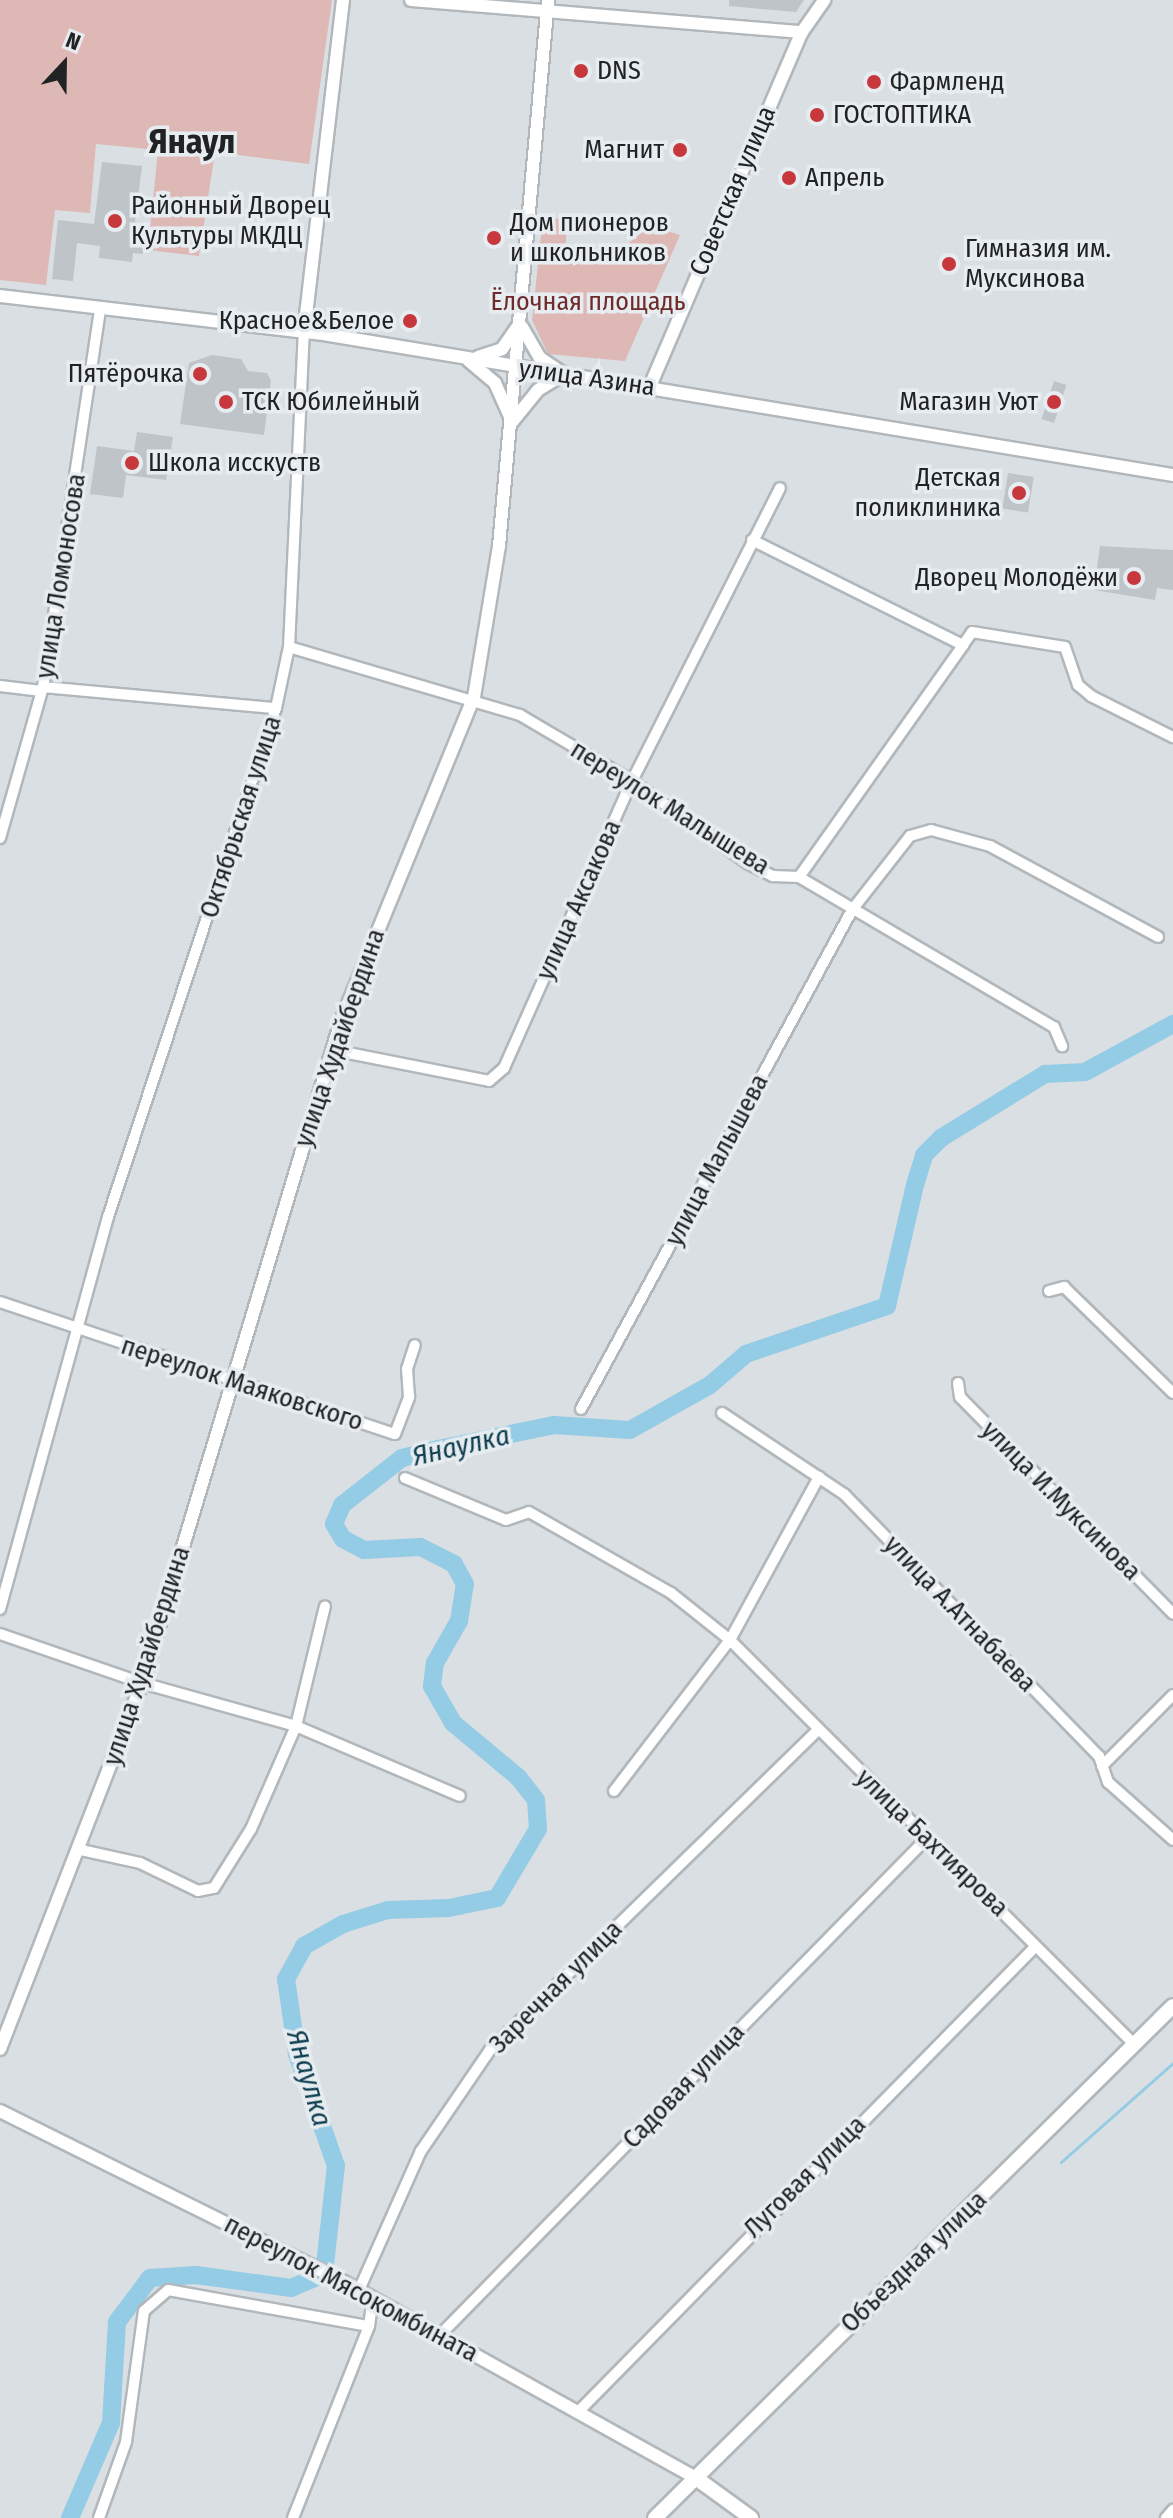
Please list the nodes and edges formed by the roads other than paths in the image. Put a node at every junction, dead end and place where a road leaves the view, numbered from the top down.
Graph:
1 (343, 0) edge
2 (411, 0) edge
3 (824, 0) edge
4 (547, 6) edge
5 (802, 32) junction
6 (0, 296) edge
7 (100, 309) junction
8 (521, 319) junction
9 (304, 332) junction
10 (465, 358) junction
11 (517, 369) junction
12 (564, 374) junction
13 (650, 386) junction
14 (512, 422) junction
15 (1173, 475) edge
16 (780, 488) dead end
17 (752, 540) junction
18 (963, 645) junction
19 (289, 647) junction
20 (0, 686) edge
21 (43, 689) junction
22 (474, 697) junction
23 (276, 708) junction
24 (1173, 737) edge
25 (632, 781) junction
26 (0, 838) edge
27 (799, 877) junction
28 (852, 910) junction
29 (1158, 937) dead end
30 (1062, 1046) dead end
31 (333, 1050) junction
32 (1049, 1291) dead end
33 (0, 1302) edge
34 (77, 1328) junction
35 (415, 1345) dead end
36 (233, 1383) junction
37 (958, 1383) dead end
38 (1173, 1393) edge
39 (581, 1409) dead end
40 (722, 1413) dead end
41 (819, 1477) junction
42 (405, 1478) dead end
43 (325, 1606) dead end
44 (0, 1609) edge
45 (1173, 1614) edge
46 (0, 1634) edge
47 (730, 1640) junction
48 (142, 1683) junction
49 (1173, 1695) edge
50 (296, 1726) junction
51 (817, 1731) junction
52 (1102, 1766) junction
53 (614, 1791) dead end
54 (460, 1796) dead end
55 (928, 1837) junction
56 (1173, 1840) edge
57 (81, 1850) junction
58 (1036, 1946) junction
59 (1173, 2006) edge
60 (1135, 2045) junction
61 (0, 2049) edge
62 (0, 2111) edge
63 (359, 2290) junction
64 (373, 2298) junction
65 (369, 2326) junction
66 (440, 2335) junction
67 (578, 2412) junction
68 (696, 2478) junction
69 (1173, 2510) edge
70 (99, 2518) edge
71 (293, 2518) edge
72 (655, 2518) edge
73 (751, 2518) edge
74 (1166, 2518) edge

1 - 9 street, Октябрьская улица
2 - 4 street
3 - 5 street, Советская улица
4 - 5 street
4 - 8 street, улица Худайбердина
5 - 13 street, Советская улица
6 - 7 street, улица Азина
7 - 9 street, улица Азина
7 - 21 street, улица Ломоносова
8 - 10 street
8 - 11 street, улица Худайбердина
8 - 12 street
9 - 10 street, улица Азина
9 - 19 street, Октябрьская улица
10 - 11 street, улица Азина
10 - 14 street
11 - 12 street, улица Азина
11 - 14 street, улица Худайбердина
12 - 13 street, улица Азина
12 - 14 street
13 - 15 street, улица Азина
14 - 22 street, улица Худайбердина
16 - 17 street, улица Аксакова
17 - 18 street
17 - 25 street, улица Аксакова
18 - 24 street
18 - 27 street
19 - 22 street, переулок Малышева
19 - 23 street, Октябрьская улица
20 - 21 street
21 - 23 street
21 - 26 street, улица Ломоносова
22 - 25 street, переулок Малышева
22 - 31 street, улица Худайбердина
23 - 34 street, Октябрьская улица
25 - 27 street, переулок Малышева
25 - 31 street, улица Аксакова
27 - 28 street, переулок Малышева
28 - 29 street, улица Малышева
28 - 30 street, переулок Малышева
28 - 39 street, улица Малышева
31 - 36 street, улица Худайбердина
32 - 38 street
33 - 34 street, переулок Маяковского
34 - 36 street, переулок Маяковского
34 - 44 street, Октябрьская улица
35 - 36 street, переулок Маяковского
36 - 48 street, улица Худайбердина
37 - 45 street, улица И.Муксинова
40 - 41 street, улица А.Атнабаева
41 - 47 street
41 - 52 street, улица А.Атнабаева
42 - 47 street, улица Бахтиярова
43 - 50 street
46 - 48 street
47 - 51 street, улица Бахтиярова
47 - 53 street
48 - 50 street
48 - 57 street, улица Худайбердина
49 - 52 street
50 - 54 street
50 - 57 street
51 - 55 street, улица Бахтиярова
51 - 63 street, Заречная улица
52 - 56 street, улица А.Атнабаева
55 - 58 street, улица Бахтиярова
55 - 66 street, Садовая улица
57 - 61 street, улица Худайбердина
58 - 60 street, улица Бахтиярова
58 - 67 street, Луговая улица
59 - 60 main road, Объездная улица
60 - 68 main road, Объездная улица
62 - 63 street, переулок Мясокомбината
63 - 64 street, переулок Мясокомбината
64 - 65 street
64 - 66 street, переулок Мясокомбината
65 - 70 street
65 - 71 street
66 - 67 street, переулок Мясокомбината
67 - 68 street, переулок Мясокомбината
68 - 72 main road, Объездная улица
68 - 73 main road
69 - 74 street

